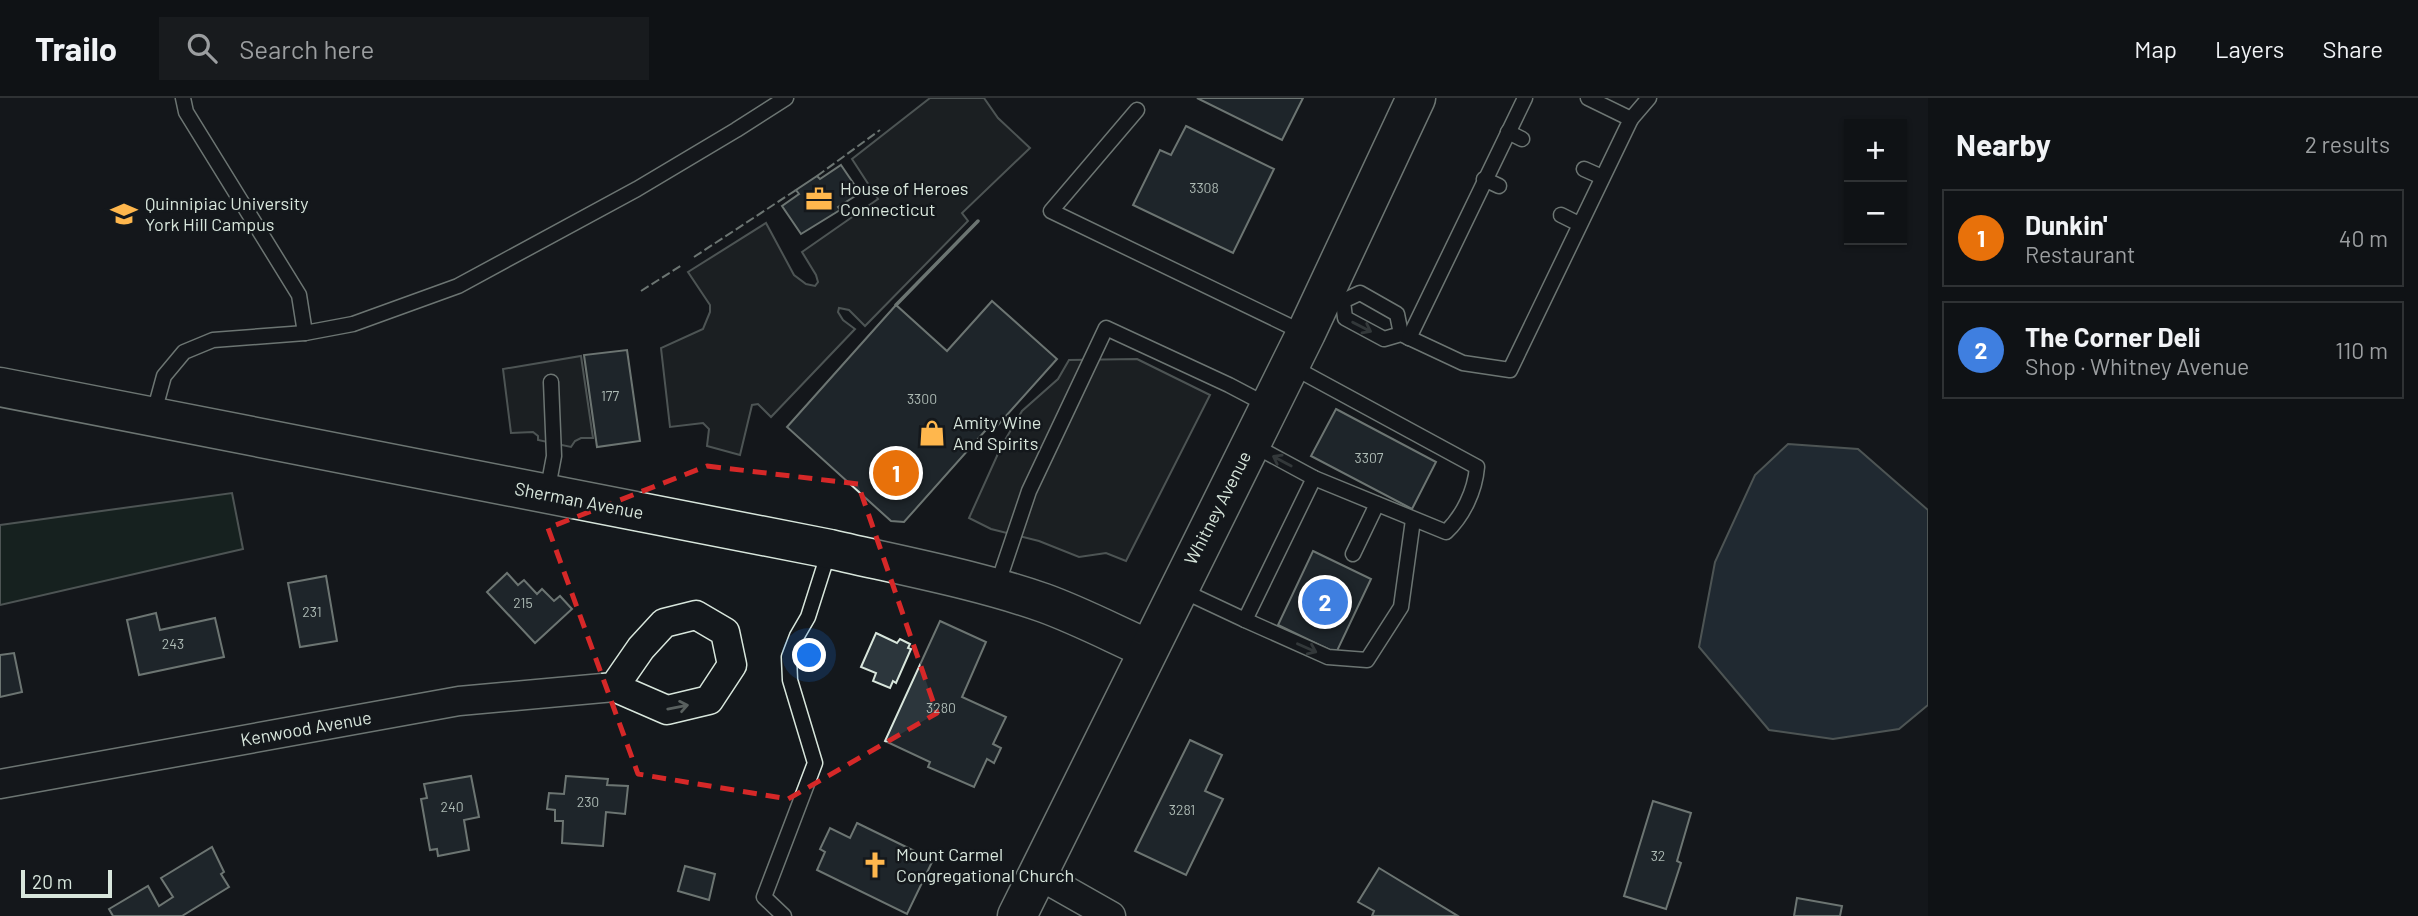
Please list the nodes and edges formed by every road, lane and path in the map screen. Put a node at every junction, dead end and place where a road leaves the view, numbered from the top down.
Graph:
1 (183, 98) edge
2 (786, 98) edge
3 (1416, 98) edge
4 (1525, 98) edge
5 (1588, 98) edge
6 (1649, 98) edge
7 (1137, 110) dead end
8 (1631, 119) junction
9 (1508, 132) junction
10 (1522, 139) dead end
11 (1584, 169) dead end
12 (1602, 177) junction
13 (1484, 179) junction
14 (1499, 186) dead end
15 (1561, 215) dead end
16 (1579, 224) junction
17 (1334, 297) junction
18 (304, 333) junction
19 (1405, 336) junction
20 (1298, 349) junction
21 (551, 382) dead end
22 (0, 387) edge
23 (1269, 406) junction
24 (152, 417) junction
25 (1251, 444) junction
26 (1314, 478) junction
27 (546, 495) junction
28 (1377, 504) junction
29 (1413, 520) junction
30 (830, 550) junction
31 (1353, 554) dead end
32 (997, 588) junction
33 (1178, 589) junction
34 (1245, 620) junction
35 (1148, 649) junction
36 (614, 687) dead end
37 (0, 784) edge
38 (1037, 874) junction
39 (784, 916) edge
40 (1017, 916) edge
41 (1111, 916) edge

1 - 18 lane
2 - 18 lane
3 - 17 main road, Whitney Avenue
4 - 9 lane
5 - 8 lane
6 - 8 lane
7 - 20 lane
8 - 12 lane
9 - 10 lane
9 - 13 lane
11 - 12 lane
12 - 16 lane
13 - 14 lane
13 - 19 lane
15 - 16 lane
16 - 19 lane
17 -> 19 lane
17 - 19 lane
17 - 20 main road, Whitney Avenue
18 - 24 lane
20 - 23 main road, Whitney Avenue
20 - 29 lane
21 - 27 lane
22 - 24 main road, Sherman Avenue
23 - 25 main road, Whitney Avenue
23 - 32 lane
24 - 27 main road, Sherman Avenue
26 -> 25 lane
25 - 33 main road, Whitney Avenue
26 - 28 lane
26 - 34 lane
27 - 30 main road, Sherman Avenue
28 - 29 lane
28 - 31 lane
34 -> 29 lane
30 - 32 main road, Sherman Avenue
30 - 39 lane
32 - 35 main road, Sherman Avenue
33 - 34 lane
33 - 35 main road, Whitney Avenue
35 - 38 main road, Whitney Avenue
36 - 37 street, Kenwood Avenue
38 - 40 main road, Whitney Avenue
38 - 41 street

